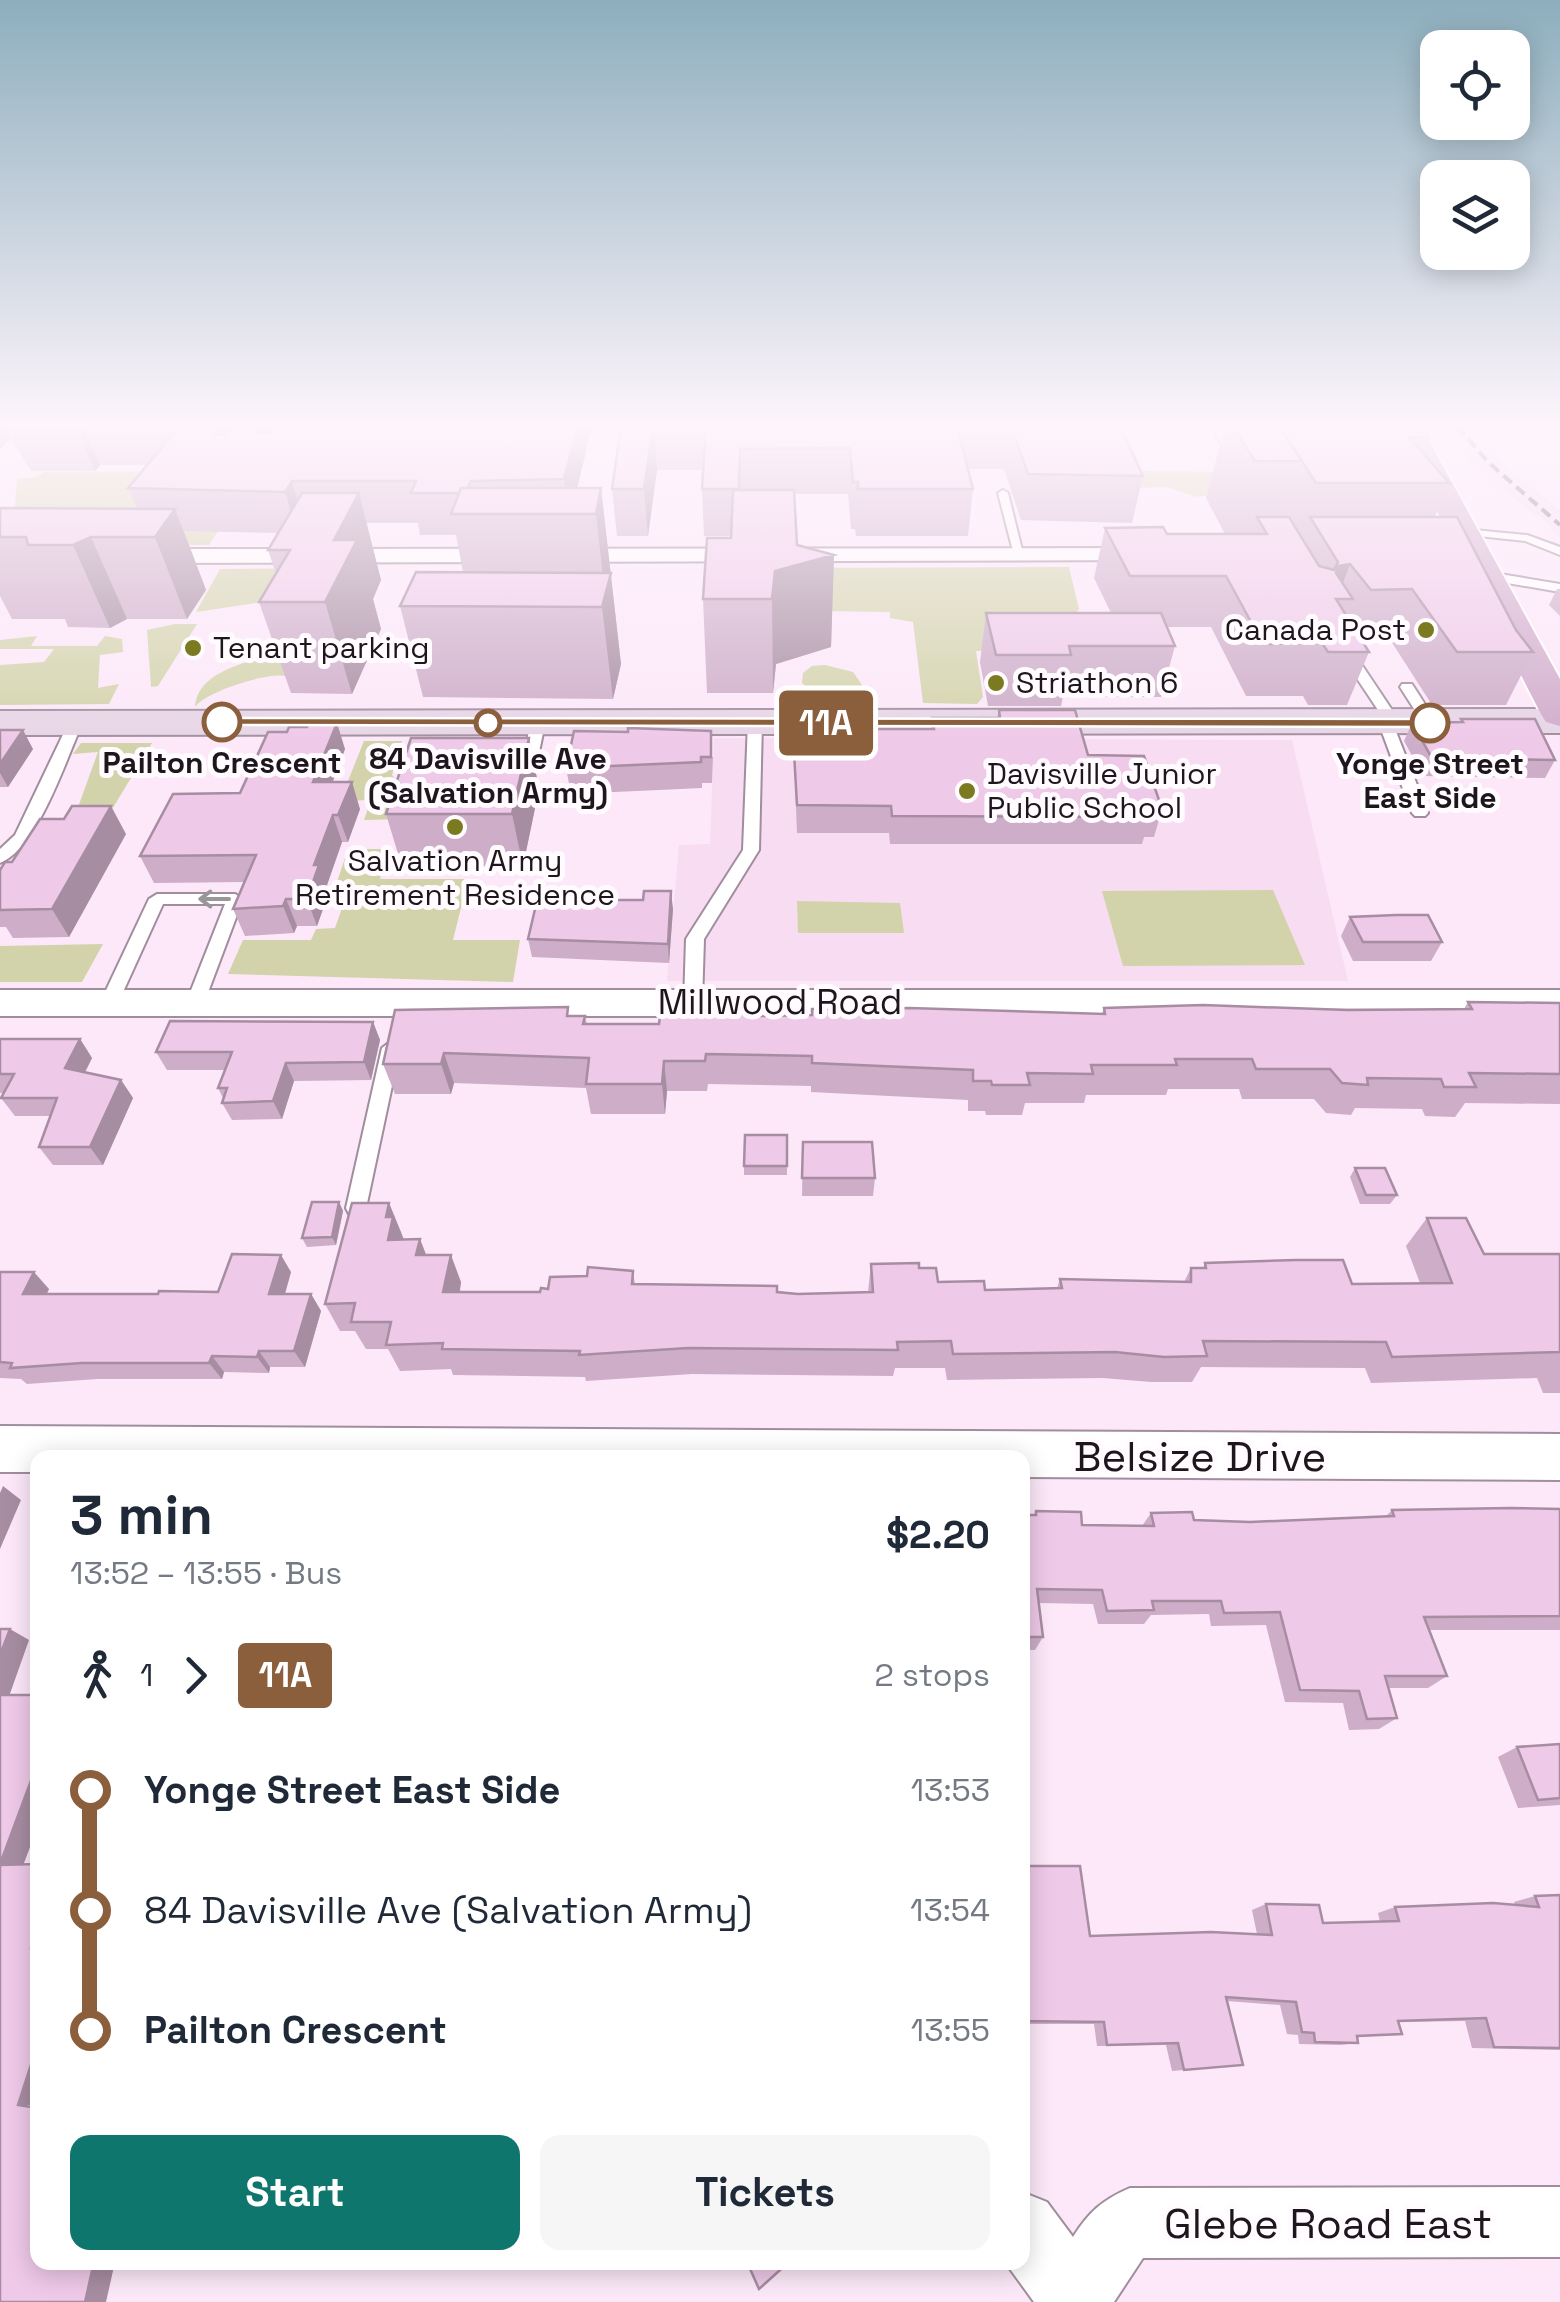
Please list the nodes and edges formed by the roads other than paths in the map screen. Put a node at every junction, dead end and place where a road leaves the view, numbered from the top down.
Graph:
1 (1014, 533) edge
2 (1465, 533) edge
3 (1560, 551) edge
4 (1020, 555) junction
5 (1179, 555) edge
6 (1477, 555) junction
7 (105, 556) edge
8 (1441, 556) edge
9 (1560, 588) edge
10 (1337, 636) edge
11 (1407, 687) dead end
12 (1560, 718) edge
13 (76, 722) junction
14 (756, 722) junction
15 (0, 723) edge
16 (538, 723) junction
17 (1430, 723) junction
18 (1386, 724) junction
19 (496, 776) edge
20 (1420, 813) dead end
21 (0, 858) edge
22 (0, 1003) edge
23 (109, 1003) junction
24 (693, 1003) junction
25 (1560, 1003) edge
26 (195, 1004) junction
27 (397, 1019) junction
28 (356, 1208) edge
29 (0, 1449) edge
30 (58, 1450) edge
31 (1030, 1457) edge
32 (1560, 1458) edge
33 (1560, 2222) edge
34 (1030, 2238) edge
35 (1077, 2300) edge

1 - 4 lane
2 - 6 main road
3 - 6 lane
4 - 5 street
4 - 7 street
6 - 8 street
6 - 9 lane
6 - 12 main road
10 - 18 lane
11 - 17 lane
12 - 17 street
13 - 15 street
13 - 16 street
13 - 21 lane
14 - 16 street
14 - 18 street
14 - 24 lane
16 - 19 lane
17 - 18 street
18 - 20 lane
22 - 23 street, Millwood Road
23 - 26 street, Millwood Road
26 -> 23 lane
24 - 25 street, Millwood Road
24 - 27 street, Millwood Road
26 - 27 street, Millwood Road
27 - 28 lane
29 - 30 street, Belsize Drive
31 - 32 street, Belsize Drive
33 - 35 street, Glebe Road East
34 - 35 street

